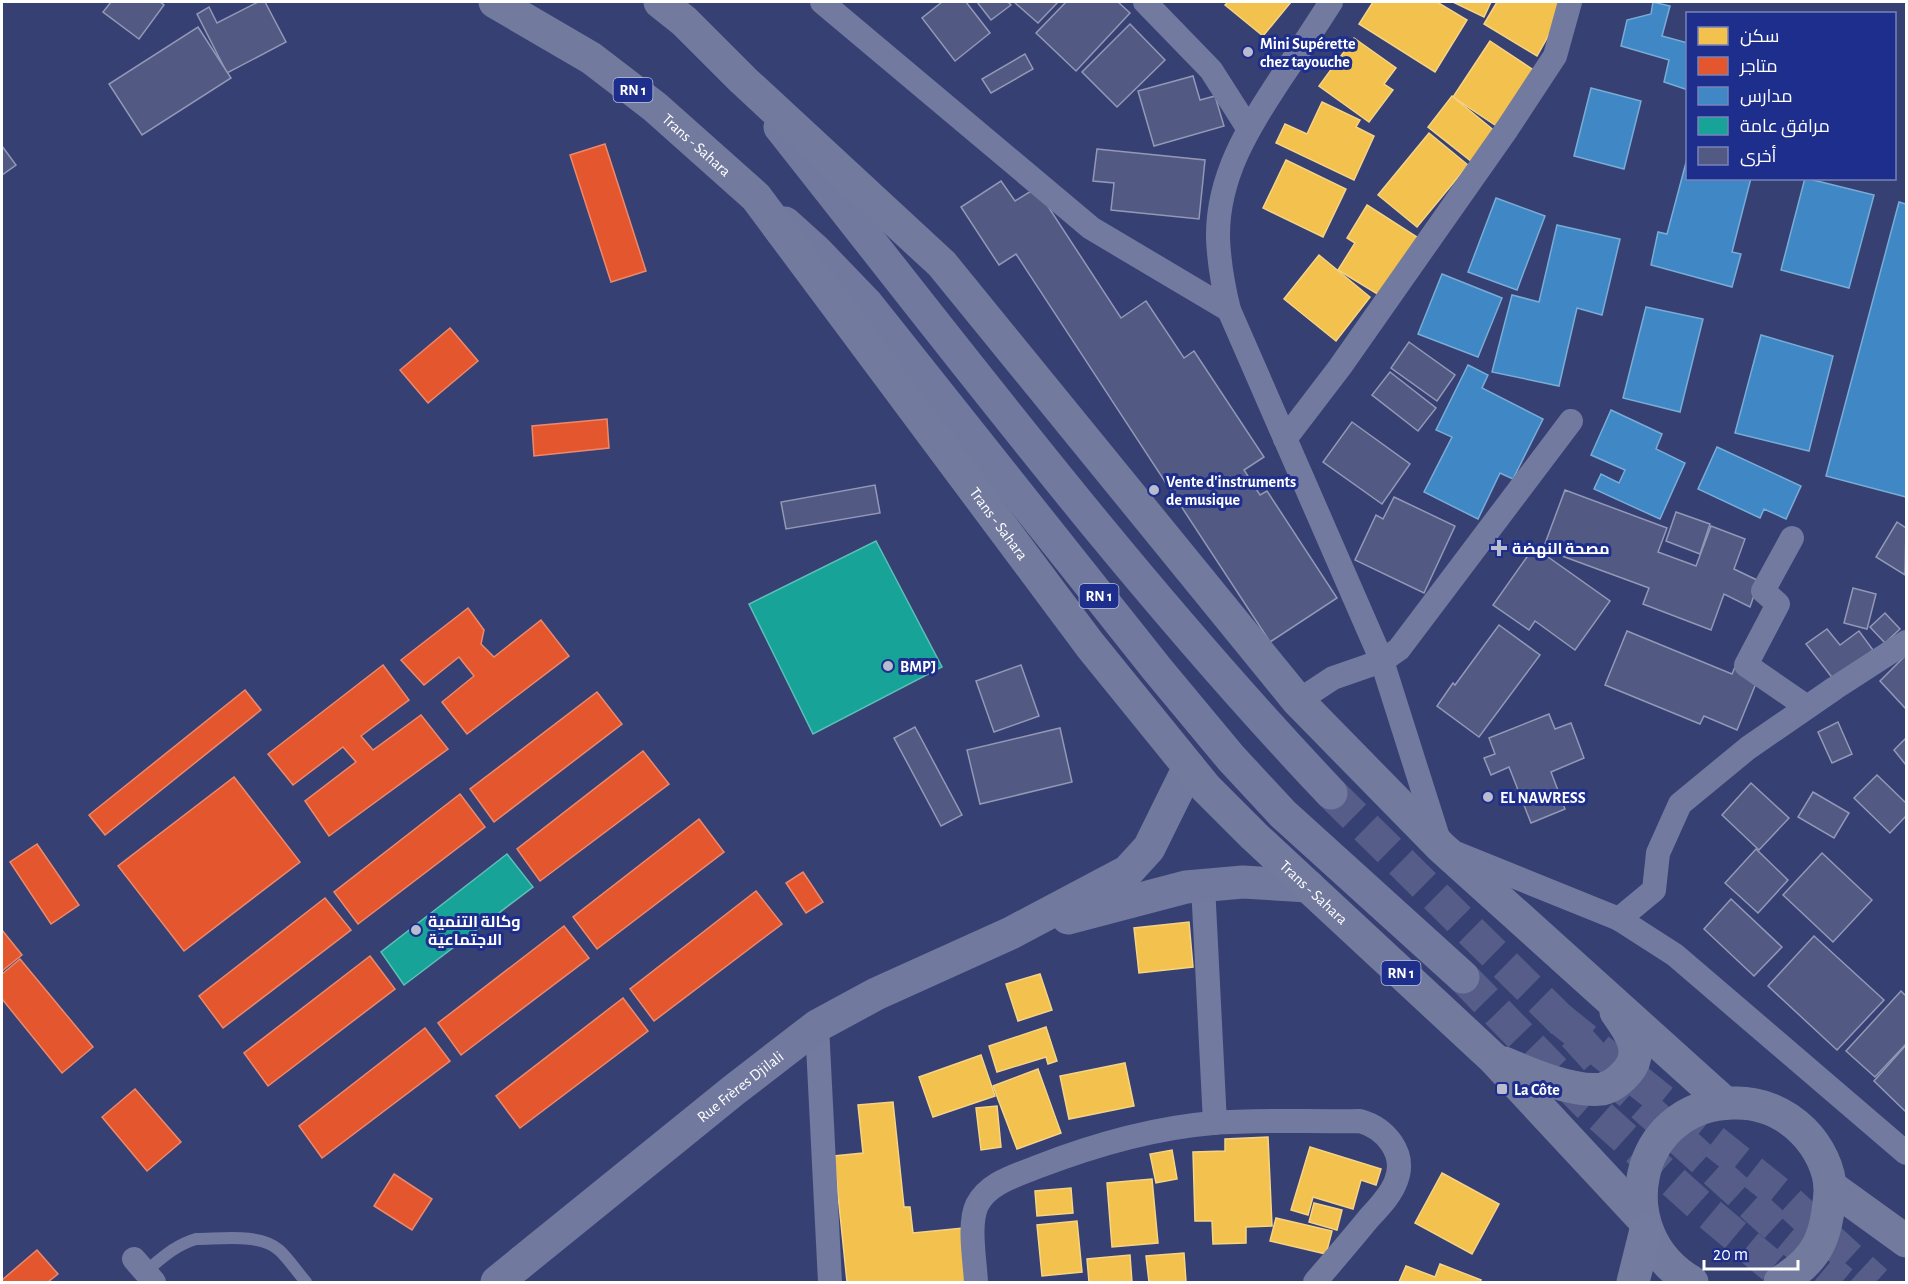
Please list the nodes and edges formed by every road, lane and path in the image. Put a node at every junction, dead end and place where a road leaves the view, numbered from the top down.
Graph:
1 (495, 2) edge
2 (660, 2) edge
3 (822, 2) edge
4 (1145, 2) edge
5 (1332, 2) edge
6 (1570, 2) edge
7 (743, 80) junction
8 (1248, 128) junction
9 (756, 197) junction
10 (1229, 310) junction
11 (1571, 421) dead end
12 (1285, 439) junction
13 (1792, 538) dead end
14 (1906, 642) edge
15 (1382, 661) junction
16 (1298, 701) junction
17 (1806, 707) junction
18 (1190, 767) junction
19 (1332, 793) tunnel mouth
20 (1441, 848) junction
21 (1203, 885) junction
22 (1308, 886) junction
23 (1619, 919) junction
24 (1011, 933) junction
25 (1462, 977) tunnel mouth
26 (1606, 997) junction
27 (817, 1026) junction
28 (1494, 1059) junction
29 (1725, 1103) junction
30 (1215, 1123) junction
31 (1906, 1153) edge
32 (1830, 1186) junction
33 (1644, 1224) junction
34 (1906, 1241) edge
35 (144, 1271) edge
36 (306, 1282) edge
37 (497, 1282) edge
38 (830, 1282) edge
39 (976, 1282) edge
40 (1315, 1282) edge
41 (1633, 1282) edge
42 (1692, 1282) edge
43 (1780, 1282) edge

1 - 9 highway, Trans - Sahara / RN 1
2 - 7 highway, RN 1
3 - 10 street
4 - 8 street
5 - 8 street
6 - 12 street
7 - 16 highway, RN 1
7 - 19 main road, RN 1
8 - 10 street
9 - 18 highway, Trans - Sahara / RN 1
9 - 25 main road, RN 1
10 - 12 street
11 - 15 street
12 - 15 street
13 - 17 street
14 - 17 street
15 - 16 street
15 - 20 street
16 - 20 highway
17 - 23 street
18 - 22 highway, Trans - Sahara / RN 1
18 - 24 main road
20 - 23 street
20 - 26 highway
21 - 22 main road
21 - 24 main road
21 - 30 street
22 - 28 highway, Trans - Sahara / RN 1
23 - 31 street
24 - 27 main road, Rue Frères Djilali
26 - 28 highway
26 - 29 highway
27 - 37 main road, Rue Frères Djilali
27 - 38 street
28 - 33 highway, Trans - Sahara
29 - 32 highway
29 - 33 highway
30 - 39 street
30 - 40 street
32 - 34 highway
32 - 43 highway
33 - 41 highway
33 - 42 highway
35 - 36 lane

